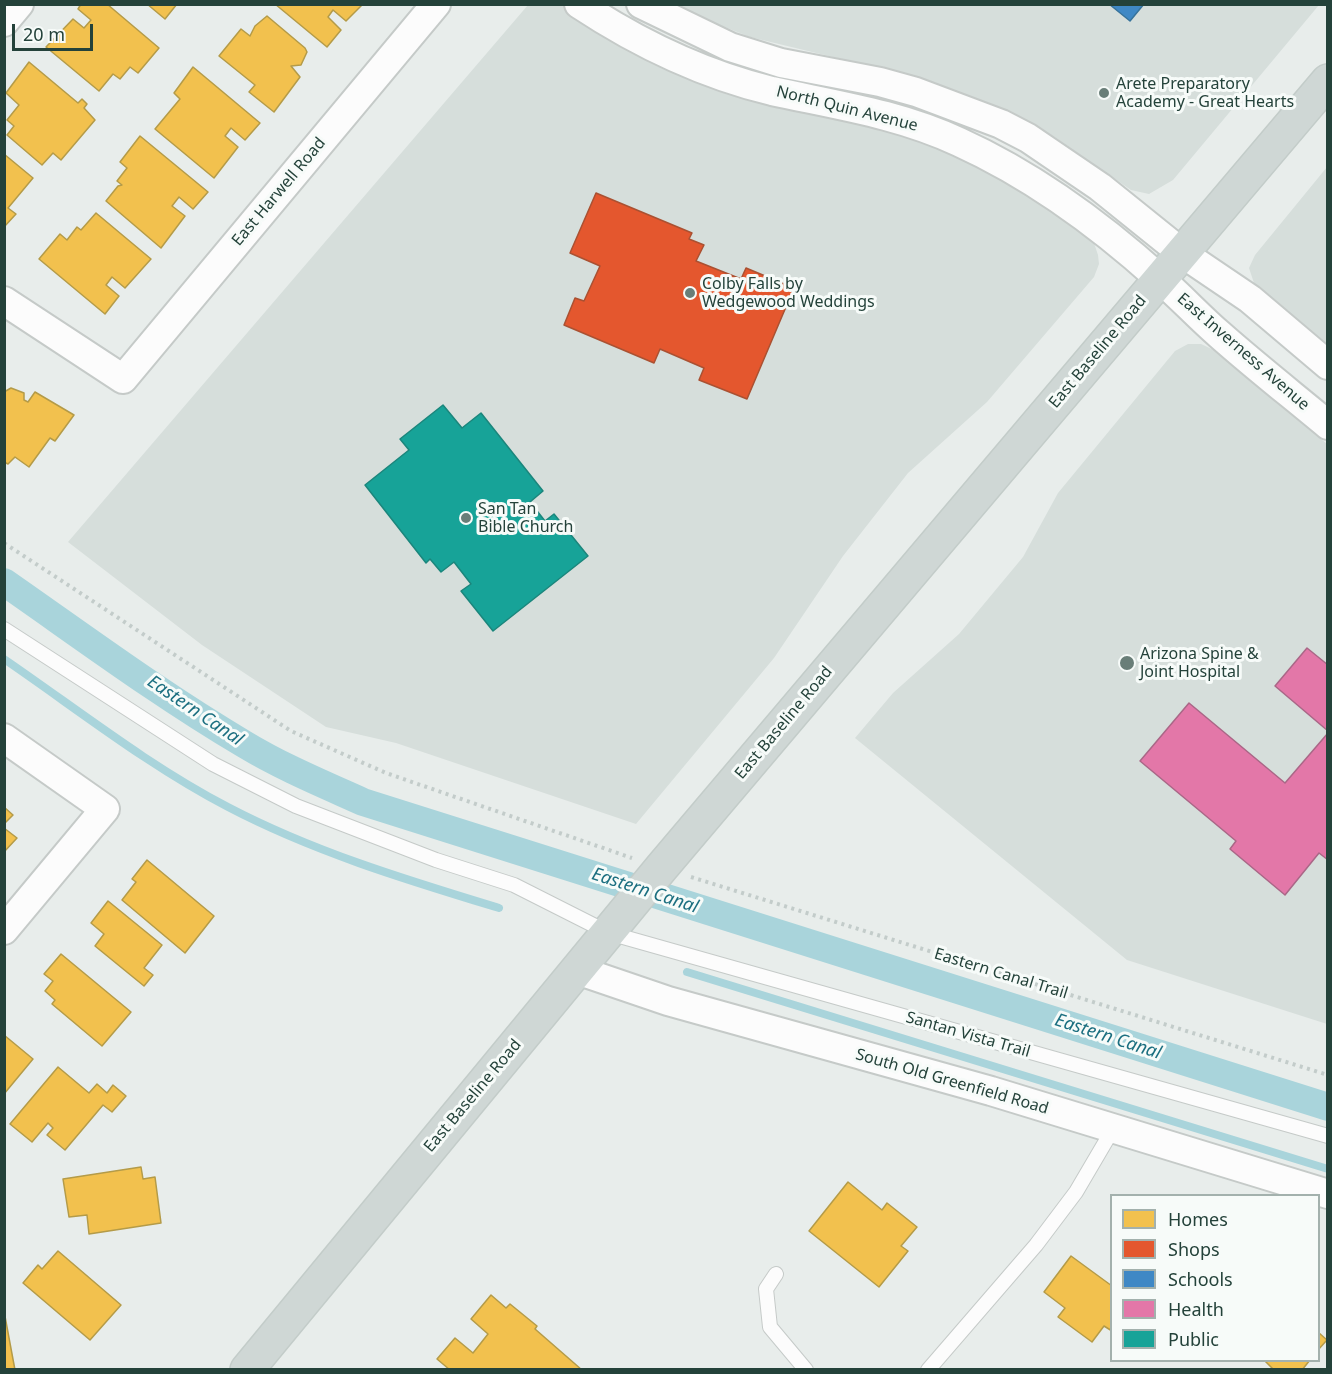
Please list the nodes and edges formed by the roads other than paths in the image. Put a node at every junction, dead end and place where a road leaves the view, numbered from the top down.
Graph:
1 (19, 4) edge
2 (436, 4) edge
3 (579, 4) edge
4 (641, 4) edge
5 (4, 22) edge
6 (1328, 81) edge
7 (952, 122) junction
8 (1182, 253) junction
9 (1160, 279) junction
10 (4, 301) edge
11 (1328, 365) edge
12 (1328, 425) edge
13 (4, 629) edge
14 (4, 738) edge
15 (613, 927) junction
16 (4, 930) edge
17 (577, 970) junction
18 (1113, 1129) junction
19 (1328, 1136) edge
20 (1328, 1194) edge
21 (776, 1274) dead end
22 (247, 1370) edge
23 (806, 1370) edge
24 (928, 1370) edge

1 - 5 street
2 - 10 street, East Harwell Road
3 - 7 street, North Quin Avenue
4 - 7 street, North Quin Avenue
6 - 8 main road, East Baseline Road
7 - 8 street, North Quin Avenue
7 - 9 street, North Quin Avenue
8 - 9 main road, East Baseline Road
8 - 11 street
9 - 12 street, East Inverness Avenue
9 - 15 main road, East Baseline Road
13 - 15 lane, Santan Vista Trail
14 - 16 street
15 - 17 main road, East Baseline Road
15 - 19 lane, Santan Vista Trail
17 - 18 street, South Old Greenfield Road
17 - 22 main road, East Baseline Road
18 - 20 street, South Old Greenfield Road
18 - 24 lane
21 - 23 lane

